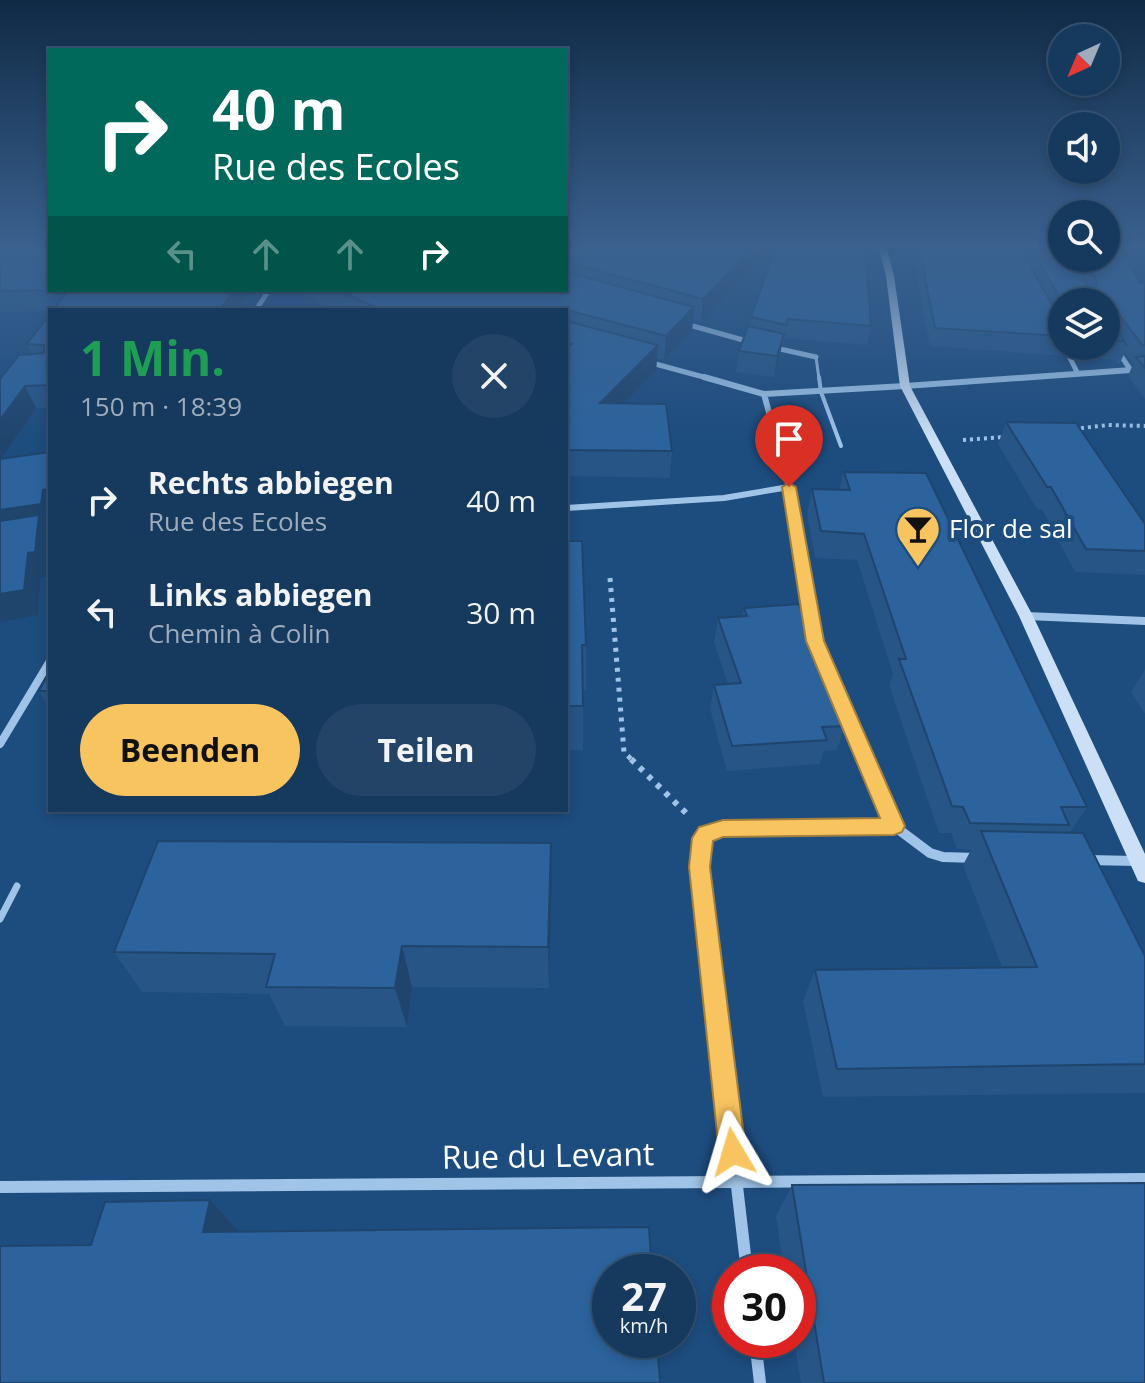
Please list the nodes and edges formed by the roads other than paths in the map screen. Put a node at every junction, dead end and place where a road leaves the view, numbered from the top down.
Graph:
1 (895, 313) edge
2 (673, 320) edge
3 (1120, 354) edge
4 (816, 357) joint
5 (635, 359) edge
6 (1071, 360) edge
7 (1130, 369) junction
8 (1145, 369) edge
9 (1077, 372) junction
10 (905, 386) junction
11 (821, 392) junction
12 (764, 394) junction
13 (841, 446) dead end
14 (789, 487) junction
15 (568, 508) edge
16 (1026, 616) junction
17 (1145, 621) edge
18 (48, 664) edge
19 (0, 744) edge
20 (894, 826) junction
21 (990, 858) edge
22 (1069, 860) edge
23 (1143, 866) edge
24 (17, 886) dead end
25 (0, 919) edge
26 (1145, 1179) edge
27 (736, 1180) junction
28 (0, 1187) edge
29 (745, 1254) edge
30 (757, 1358) edge
31 (760, 1383) edge

1 - 10 main road
2 - 4 street
3 - 7 street
4 - 11 lane
5 - 12 street
6 - 9 street
7 - 8 street
7 - 9 street
9 - 10 street
10 - 11 street
10 - 16 main road
11 - 12 street
11 - 13 lane
12 - 14 street
14 - 15 street
14 - 20 street
16 - 17 street
16 - 23 main road
18 - 19 street
20 - 21 street
20 - 27 street
22 - 23 street
24 - 25 lane
26 - 27 street, Rue du Levant
27 - 28 street, Rue du Levant
27 - 29 street
30 - 31 street

